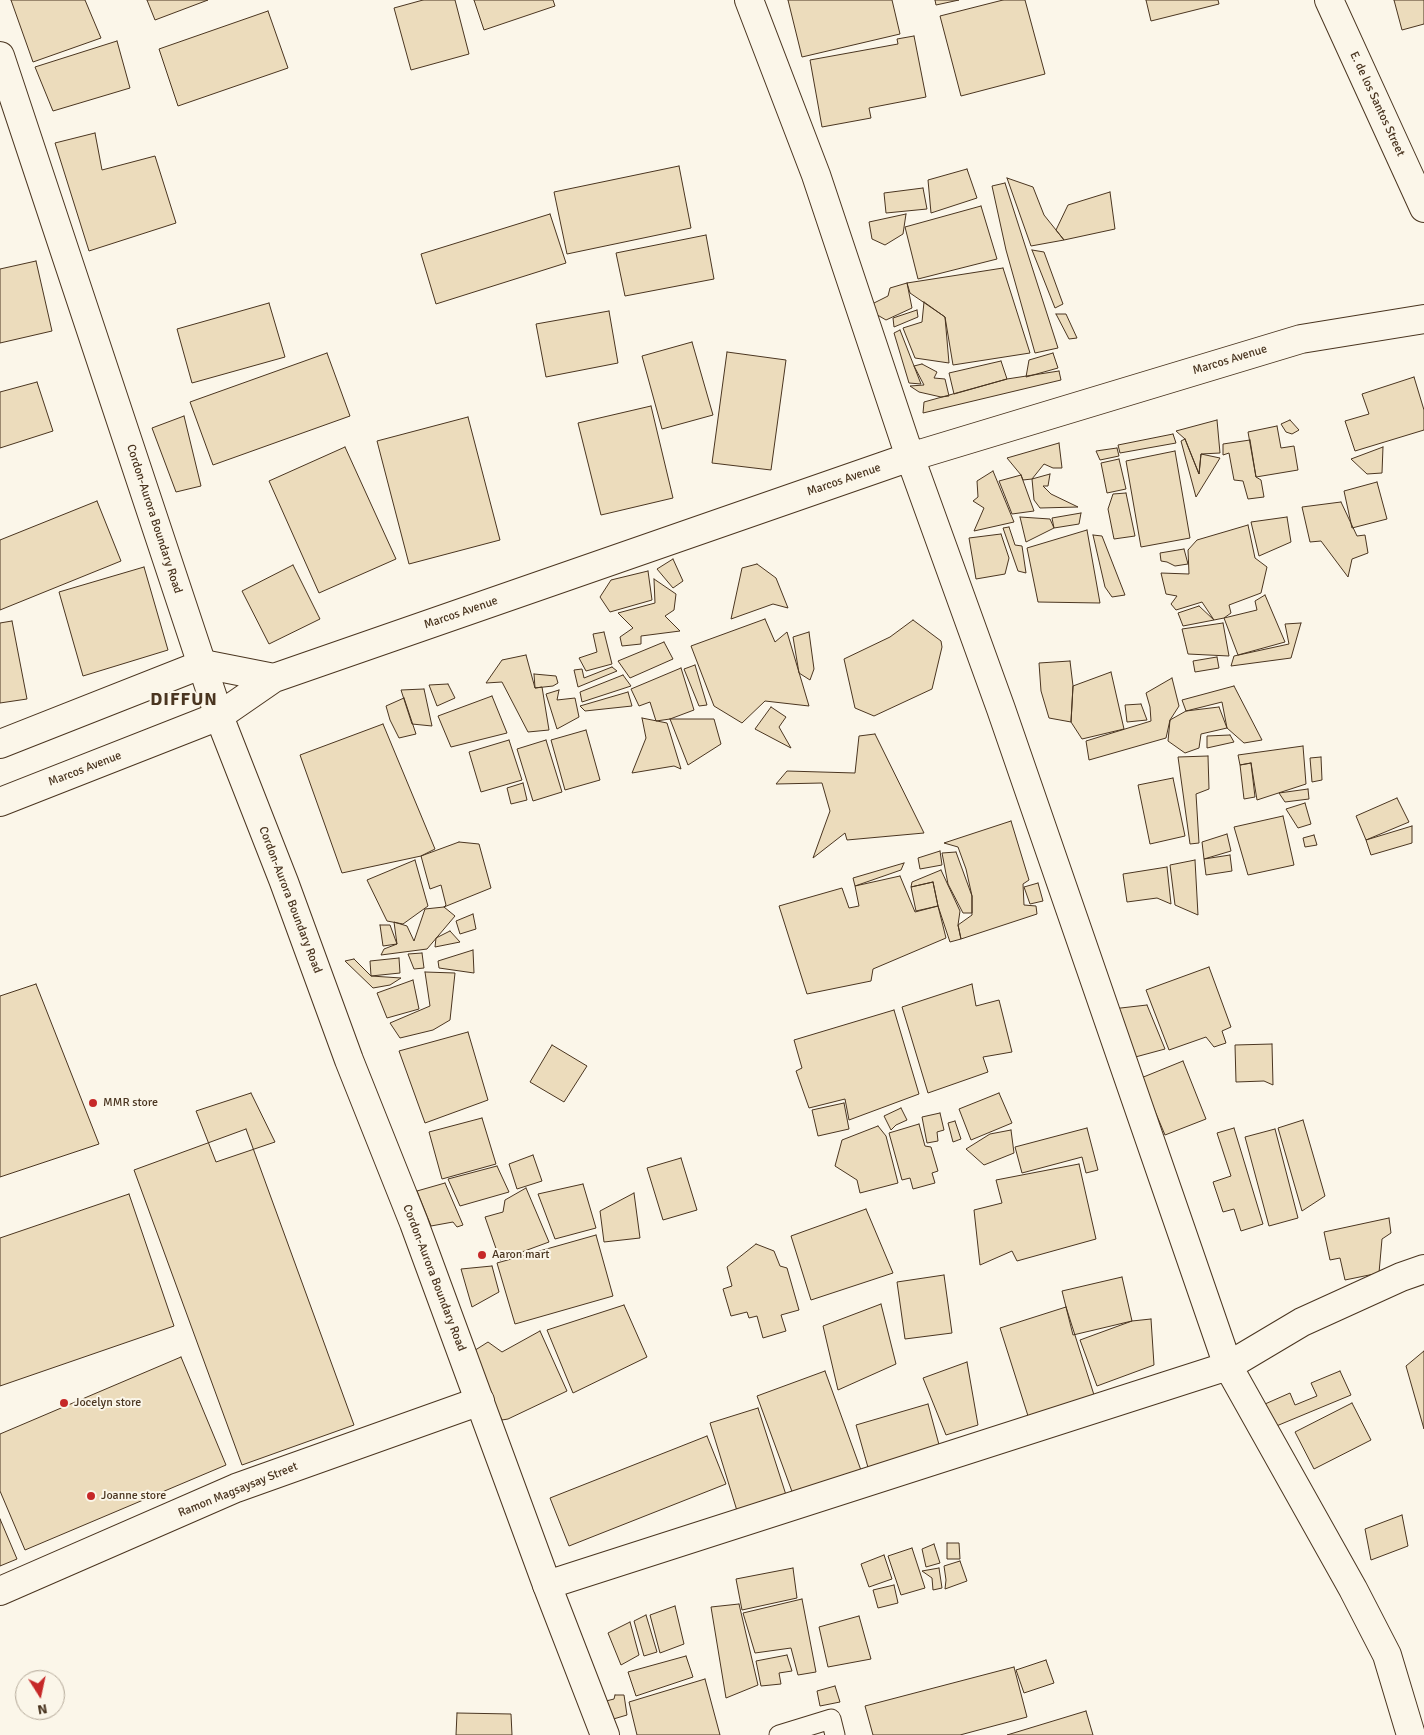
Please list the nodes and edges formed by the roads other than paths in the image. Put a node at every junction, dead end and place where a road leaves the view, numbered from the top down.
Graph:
1 (749, 0) edge
2 (1329, 0) edge
3 (0, 56) edge
4 (1424, 208) edge
5 (1424, 319) edge
6 (910, 457) junction
7 (203, 664) junction
8 (274, 678) junction
9 (219, 716) junction
10 (0, 744) edge
11 (0, 802) edge
12 (1424, 1269) edge
13 (1228, 1366) junction
14 (480, 1401) junction
15 (547, 1585) junction
16 (0, 1591) edge
17 (605, 1735) edge
18 (779, 1735) edge
19 (835, 1735) edge
20 (1411, 1735) edge

1 - 6 street
2 - 4 street, E. de los Santos Street
3 - 7 street, Cordon-Aurora Boundary Road
5 - 6 street, Marcos Avenue
6 - 8 street, Marcos Avenue
6 - 13 street
7 - 8 street
7 - 9 street, Cordon-Aurora Boundary Road
7 - 10 street
8 - 9 street, Marcos Avenue
9 - 11 street, Marcos Avenue
9 - 14 street, Cordon-Aurora Boundary Road
12 - 13 street
13 - 15 street
13 - 20 street
14 - 15 street, Cordon-Aurora Boundary Road
14 - 16 street, Ramon Magsaysay Street
15 - 17 street, Cordon-Aurora Boundary Road
18 - 19 lane

